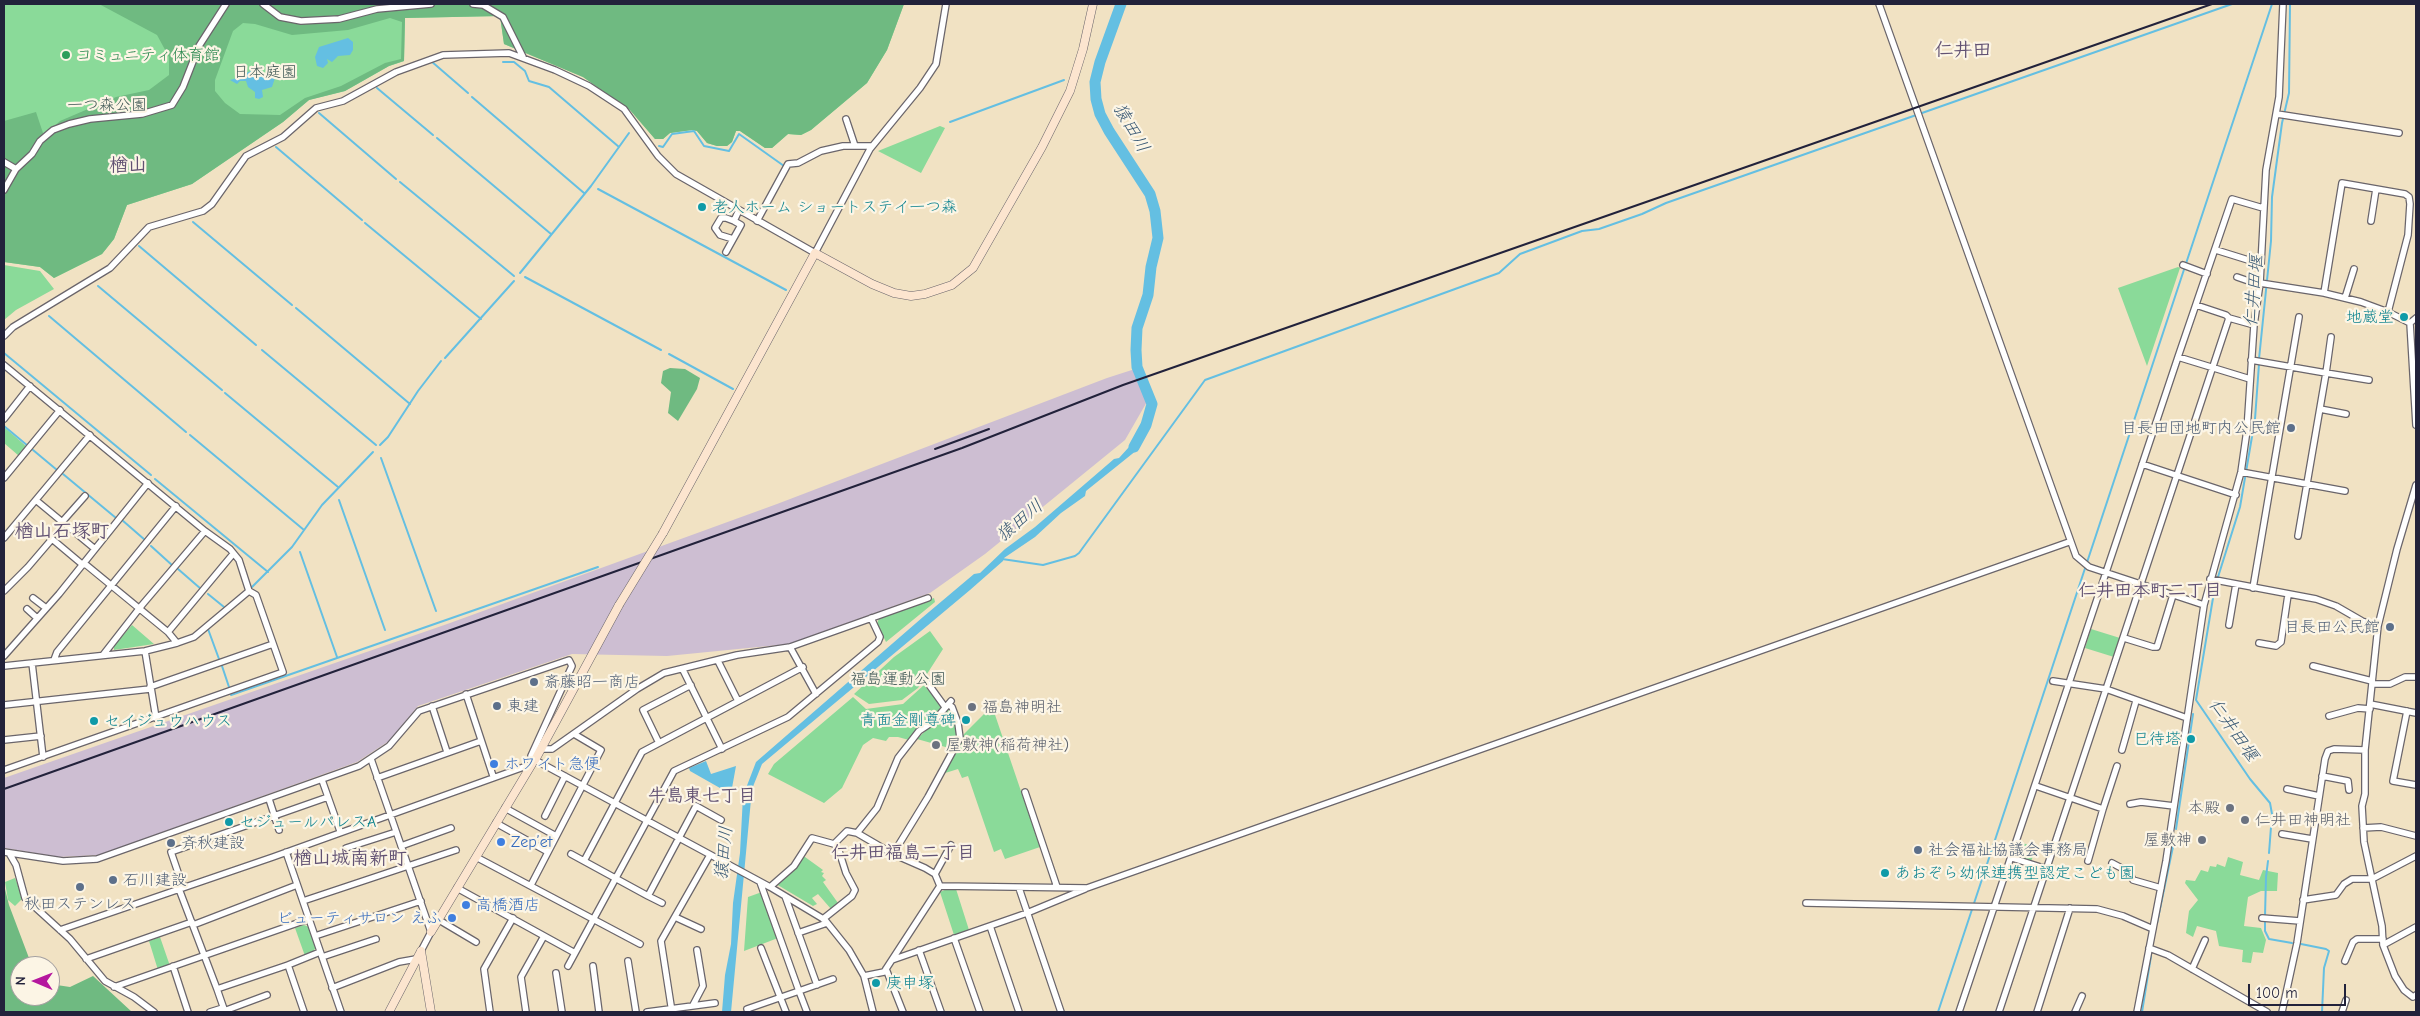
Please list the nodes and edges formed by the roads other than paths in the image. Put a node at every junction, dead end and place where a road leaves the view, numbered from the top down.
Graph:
1 (226, 4) edge
2 (263, 4) edge
3 (431, 4) edge
4 (473, 4) edge
5 (946, 4) edge
6 (1093, 4) edge
7 (1879, 4) edge
8 (2283, 4) edge
9 (376, 7) edge
10 (523, 57) junction
11 (2277, 114) junction
12 (846, 119) dead end
13 (2399, 133) dead end
14 (855, 146) junction
15 (872, 146) junction
16 (4, 162) edge
17 (16, 169) junction
18 (2376, 189) junction
19 (4, 190) edge
20 (2263, 208) junction
21 (739, 210) junction
22 (734, 221) junction
23 (756, 221) junction
24 (2371, 221) dead end
25 (734, 239) junction
26 (2216, 250) junction
27 (726, 252) dead end
28 (815, 253) junction
29 (2261, 264) junction
30 (2186, 266) dead end
31 (2354, 268) dead end
32 (2207, 274) junction
33 (2237, 277) dead end
34 (2260, 284) junction
35 (2324, 293) junction
36 (2345, 298) junction
37 (2196, 305) junction
38 (2388, 312) junction
39 (2299, 317) dead end
40 (2229, 318) junction
41 (2416, 318) edge
42 (2410, 323) junction
43 (2254, 325) junction
44 (4, 336) edge
45 (2331, 337) dead end
46 (2178, 357) junction
47 (2257, 361) junction
48 (4, 365) edge
49 (2290, 367) junction
50 (2214, 368) junction
51 (2326, 373) junction
52 (2250, 379) junction
53 (2369, 380) dead end
54 (30, 386) junction
55 (2320, 409) junction
56 (60, 410) junction
57 (2346, 414) dead end
58 (4, 419) edge
59 (2416, 425) edge
60 (90, 435) junction
61 (2142, 464) junction
62 (2241, 472) junction
63 (2178, 476) junction
64 (2272, 477) junction
65 (4, 478) edge
66 (148, 483) junction
67 (2307, 483) junction
68 (2416, 485) edge
69 (2345, 491) dead end
70 (2236, 495) junction
71 (85, 496) dead end
72 (37, 501) junction
73 (176, 506) junction
74 (62, 522) junction
75 (205, 531) junction
76 (2298, 536) dead end
77 (4, 538) edge
78 (2069, 542) junction
79 (95, 549) junction
80 (233, 554) junction
81 (84, 564) junction
82 (2105, 572) junction
83 (2210, 579) junction
84 (2142, 584) junction
85 (2236, 584) junction
86 (111, 585) junction
87 (2253, 588) junction
88 (4, 591) edge
89 (249, 591) junction
90 (2174, 595) junction
91 (2288, 595) junction
92 (33, 598) dead end
93 (928, 598) dead end
94 (2204, 605) junction
95 (46, 608) junction
96 (27, 609) dead end
97 (140, 610) junction
98 (37, 618) junction
99 (871, 618) junction
100 (2229, 625) dead end
101 (2378, 626) junction
102 (168, 632) junction
103 (2124, 638) junction
104 (177, 643) junction
105 (2259, 643) dead end
106 (273, 644) junction
107 (790, 647) junction
108 (145, 651) junction
109 (103, 655) junction
110 (4, 656) edge
111 (54, 660) junction
112 (718, 661) junction
113 (32, 664) junction
114 (4, 666) edge
115 (2314, 666) dead end
116 (803, 667) junction
117 (683, 670) junction
118 (2416, 677) edge
119 (924, 678) dead end
120 (2053, 681) dead end
121 (2069, 682) junction
122 (2372, 682) junction
123 (690, 685) junction
124 (150, 688) junction
125 (2106, 689) junction
126 (466, 694) junction
127 (816, 694) junction
128 (738, 701) junction
129 (2136, 701) junction
130 (37, 702) junction
131 (948, 704) junction
132 (4, 705) edge
133 (432, 706) junction
134 (2370, 707) junction
135 (2407, 711) junction
136 (2416, 713) edge
137 (2329, 716) dead end
138 (156, 718) junction
139 (707, 718) junction
140 (2187, 718) junction
141 (574, 734) junction
142 (41, 736) junction
143 (4, 740) edge
144 (481, 741) junction
145 (659, 743) junction
146 (542, 749) junction
147 (722, 749) junction
148 (2122, 750) dead end
149 (2365, 750) junction
150 (447, 752) junction
151 (43, 757) junction
152 (371, 760) junction
153 (533, 762) junction
154 (2117, 766) dead end
155 (4, 770) edge
156 (493, 776) junction
157 (565, 776) junction
158 (2322, 776) junction
159 (377, 778) junction
160 (322, 780) junction
161 (2416, 785) edge
162 (583, 786) junction
163 (2036, 786) junction
164 (2287, 789) dead end
165 (2348, 790) dead end
166 (1025, 792) dead end
167 (328, 796) junction
168 (2318, 796) junction
169 (2070, 798) junction
170 (269, 799) junction
171 (616, 802) junction
172 (2130, 804) dead end
173 (2174, 806) junction
174 (505, 808) junction
175 (2103, 809) junction
176 (390, 814) junction
177 (274, 816) junction
178 (545, 816) dead end
179 (721, 820) dead end
180 (646, 821) junction
181 (496, 823) junction
182 (450, 828) dead end
183 (2364, 828) junction
184 (279, 830) dead end
185 (340, 831) junction
186 (396, 832) junction
187 (857, 833) junction
188 (2282, 834) dead end
189 (556, 836) junction
190 (2416, 836) edge
191 (680, 838) junction
192 (2312, 839) junction
193 (834, 844) junction
194 (951, 845) dead end
195 (402, 846) junction
196 (346, 848) dead end
197 (456, 850) dead end
198 (286, 852) junction
199 (548, 852) junction
200 (6, 853) edge
201 (571, 854) dead end
202 (893, 854) junction
203 (710, 855) junction
204 (2416, 856) edge
205 (476, 857) junction
206 (2012, 858) junction
207 (2088, 861) dead end
208 (584, 862) junction
209 (2112, 864) dead end
210 (409, 866) junction
211 (2047, 869) junction
212 (935, 874) junction
213 (615, 879) junction
214 (2372, 879) junction
215 (760, 882) junction
216 (297, 885) junction
217 (531, 885) junction
218 (940, 886) junction
219 (770, 887) junction
220 (181, 888) junction
221 (458, 888) junction
222 (1019, 888) junction
223 (1057, 888) junction
224 (1087, 888) junction
225 (2161, 888) junction
226 (648, 896) junction
227 (785, 896) junction
228 (2303, 900) junction
229 (303, 901) junction
230 (420, 901) junction
231 (662, 903) dead end
232 (1806, 903) dead end
233 (1996, 907) junction
234 (2034, 907) junction
235 (2070, 908) junction
236 (1027, 912) junction
237 (675, 917) junction
238 (513, 918) junction
239 (2265, 918) dead end
240 (309, 919) junction
241 (593, 919) junction
242 (439, 920) junction
243 (825, 921) junction
244 (2300, 921) junction
245 (193, 924) junction
246 (990, 926) junction
247 (701, 929) dead end
248 (2153, 929) junction
249 (60, 930) junction
250 (2415, 930) edge
251 (432, 932) junction
252 (798, 933) junction
253 (315, 936) junction
254 (544, 936) junction
255 (954, 938) junction
256 (376, 939) dead end
257 (2205, 940) dead end
258 (476, 942) dead end
259 (2383, 942) junction
260 (640, 944) dead end
261 (761, 948) dead end
262 (2149, 948) junction
263 (697, 950) dead end
264 (919, 950) junction
265 (420, 951) junction
266 (575, 953) junction
267 (321, 954) junction
268 (204, 956) junction
269 (86, 959) junction
270 (416, 959) junction
271 (892, 960) junction
272 (628, 961) dead end
273 (2345, 961) dead end
274 (288, 964) junction
275 (173, 966) junction
276 (568, 966) dead end
277 (593, 966) dead end
278 (886, 969) junction
279 (2192, 969) junction
280 (556, 973) dead end
281 (864, 976) junction
282 (833, 979) dead end
283 (817, 985) junction
284 (114, 987) junction
285 (332, 988) junction
286 (217, 989) junction
287 (800, 991) junction
288 (267, 995) dead end
289 (2416, 995) edge
290 (2082, 996) dead end
291 (780, 997) junction
292 (2346, 1000) dead end
293 (715, 1003) dead end
294 (693, 1005) junction
295 (224, 1010) edge
296 (672, 1010) edge
297 (154, 1012) edge
298 (188, 1012) edge
299 (210, 1012) edge
300 (304, 1012) edge
301 (341, 1012) edge
302 (389, 1012) edge
303 (430, 1012) edge
304 (490, 1012) edge
305 (526, 1012) edge
306 (562, 1012) edge
307 (599, 1012) edge
308 (636, 1012) edge
309 (647, 1012) edge
310 (748, 1012) edge
311 (786, 1012) edge
312 (807, 1012) edge
313 (872, 1012) edge
314 (903, 1012) edge
315 (941, 1012) edge
316 (980, 1012) edge
317 (1019, 1012) edge
318 (1061, 1012) edge
319 (1959, 1012) edge
320 (2001, 1012) edge
321 (2038, 1012) edge
322 (2076, 1012) edge
323 (2137, 1012) edge
324 (2267, 1012) edge
325 (2282, 1012) edge
326 (2342, 1012) edge

1 - 17 street
2 - 9 street
3 - 9 street
4 - 10 street
5 - 15 street
6 - 28 street
7 - 78 street
8 - 11 street
10 - 21 street
10 - 44 street
11 - 13 street
11 - 20 street
12 - 14 street
14 - 15 street
14 - 23 street
15 - 28 street
16 - 17 street
17 - 19 street
18 - 24 street
18 - 35 street
18 - 38 street
20 - 26 street
20 - 29 street
21 - 22 street
21 - 23 street
22 - 25 street
22 - 25 street
23 - 28 street
25 - 27 street
26 - 29 street
26 - 32 street
28 - 146 street, bridge
29 - 34 street
30 - 32 street
31 - 36 street
32 - 37 street
33 - 34 street
34 - 35 street
34 - 43 street
35 - 36 street
36 - 38 street
37 - 40 street
37 - 46 street
38 - 42 street
39 - 49 street
40 - 43 street
40 - 50 street
41 - 42 street
42 - 59 street
43 - 47 street
45 - 51 street
46 - 50 street
46 - 61 street
47 - 49 street
47 - 52 street
48 - 54 street
49 - 51 street
49 - 64 street
50 - 52 street
50 - 63 street
51 - 53 street
51 - 55 street
52 - 62 street
54 - 56 street
54 - 58 street
55 - 57 street
55 - 67 street
56 - 60 street
56 - 65 street
60 - 66 street
60 - 72 street
61 - 63 street
61 - 82 street
62 - 64 street
62 - 70 street
63 - 70 street
63 - 84 street
64 - 67 street
64 - 87 street
66 - 73 street
66 - 79 street
67 - 69 street
67 - 76 street
68 - 101 street
70 - 83 street
71 - 74 street
72 - 74 street
72 - 77 street
73 - 75 street
73 - 86 street
74 - 79 street
75 - 80 street
75 - 97 street
78 - 82 street
78 - 224 street
79 - 81 street
80 - 89 street
80 - 102 street
81 - 86 street
81 - 88 street
81 - 95 street
82 - 84 street
82 - 121 street
83 - 85 street
83 - 94 street
84 - 90 street
84 - 103 street
85 - 87 street
85 - 100 street
86 - 97 street
86 - 111 street
87 - 91 street
89 - 104 street
89 - 106 street
90 - 94 street
90 - 103 street
91 - 101 street
91 - 105 street
92 - 95 street
93 - 99 street
94 - 140 street
95 - 98 street
96 - 98 street
97 - 102 street
97 - 109 street
98 - 110 street
99 - 107 street
99 - 127 street
101 - 122 street
102 - 104 street
103 - 125 street
104 - 108 street
106 - 124 street
106 - 138 street
107 - 112 street
107 - 116 street
108 - 109 street
108 - 124 street
109 - 111 street
111 - 113 street
112 - 117 street
112 - 128 street
113 - 114 street
113 - 130 street
115 - 122 street
116 - 127 street
116 - 128 street
117 - 123 street
117 - 141 street
118 - 122 street
119 - 131 street
120 - 121 street
121 - 125 street
121 - 163 street
122 - 134 street
123 - 139 street
123 - 145 street
124 - 130 street
124 - 138 street
125 - 129 street
125 - 169 street
126 - 133 street
126 - 144 street
126 - 153 street
127 - 147 street
128 - 139 street
129 - 140 street
129 - 148 street
130 - 132 street
130 - 142 street
131 - 187 street
131 - 202 street
133 - 150 street
133 - 152 street
134 - 135 street
134 - 137 street
134 - 149 street
135 - 136 street
135 - 161 street
138 - 151 street
139 - 145 street
139 - 147 street
140 - 173 street
141 - 146 street
141 - 162 street
142 - 143 street
142 - 151 street
144 - 150 street
144 - 156 street
145 - 171 street
146 - 153 street
147 - 180 street
149 - 158 street
149 - 183 street
150 - 159 street
151 - 155 street
152 - 159 street
152 - 160 street
153 - 156 street
153 - 157 street
153 - 174 street
154 - 175 street
156 - 176 street
157 - 162 street
157 - 178 street
158 - 165 street
158 - 168 street
159 - 176 street
160 - 167 street
160 - 170 street
162 - 171 street
162 - 189 street
163 - 169 street
163 - 206 street
164 - 168 street
166 - 223 street
167 - 177 street
167 - 185 street
168 - 192 street
169 - 175 street
169 - 211 street
170 - 177 street
170 - 200 street
171 - 180 street
171 - 208 street
172 - 173 street
173 - 225 street
174 - 181 street
174 - 189 street
175 - 207 street
176 - 185 street
176 - 186 street
177 - 184 street
177 - 220 street
179 - 191 street
180 - 191 street
180 - 213 street
181 - 199 street
181 - 205 street
182 - 195 street
183 - 190 street
183 - 214 street
185 - 198 street
186 - 195 street
186 - 196 street
187 - 193 street
187 - 202 street
188 - 192 street
189 - 199 street
191 - 203 street
191 - 226 street
192 - 228 street
193 - 219 street
193 - 243 street
194 - 212 street
195 - 210 street
197 - 210 street
198 - 216 street
198 - 220 street
199 - 217 street
200 - 249 street
201 - 208 street
202 - 212 street
203 - 215 street
203 - 237 street
204 - 214 street
205 - 217 street
205 - 221 street
206 - 211 street
206 - 233 street
208 - 213 street
209 - 225 street
210 - 229 street
210 - 230 street
211 - 234 street
212 - 218 street
213 - 226 street
213 - 241 street
214 - 228 street
214 - 259 street
215 - 219 street
215 - 287 street
216 - 229 street
216 - 245 street
217 - 241 street
218 - 222 street
218 - 271 street
219 - 227 street
220 - 245 street
220 - 249 street
221 - 238 street
221 - 242 street
222 - 223 street
222 - 236 street
223 - 224 street
224 - 236 street
225 - 248 street
226 - 231 street
227 - 243 street
227 - 252 street
228 - 244 street
229 - 240 street
230 - 251 street
230 - 253 street
232 - 233 street
233 - 234 street
233 - 319 street
234 - 235 street
234 - 320 street
235 - 248 street
235 - 321 street
236 - 246 street
236 - 318 street
237 - 247 street
237 - 296 street
238 - 254 street
238 - 304 street
239 - 244 street
240 - 253 street
240 - 268 street
241 - 260 street
241 - 266 street
242 - 251 street
242 - 258 street
243 - 252 street
243 - 281 street
244 - 325 street
245 - 268 street
245 - 269 street
246 - 255 street
246 - 317 street
248 - 262 street
249 - 269 street
250 - 259 street
251 - 265 street
252 - 283 street
253 - 267 street
254 - 266 street
254 - 305 street
255 - 264 street
255 - 316 street
256 - 267 street
257 - 279 street
259 - 273 street
259 - 289 street
261 - 291 street
262 - 279 street
262 - 323 street
263 - 294 street
264 - 271 street
264 - 315 street
265 - 270 street
265 - 303 street
266 - 276 street
267 - 274 street
267 - 285 street
268 - 275 street
268 - 286 street
269 - 284 street
270 - 285 street
270 - 302 street
271 - 278 street
272 - 308 street
274 - 286 street
274 - 300 street
275 - 284 street
275 - 298 street
277 - 307 street
278 - 281 street
278 - 314 street
279 - 324 street
280 - 306 street
281 - 313 street
282 - 283 street
283 - 287 street
284 - 297 street
285 - 301 street
286 - 295 street
287 - 291 street
287 - 312 street
288 - 295 street
290 - 322 street
291 - 310 street
291 - 311 street
292 - 326 street
293 - 294 street
294 - 296 street
295 - 299 street
296 - 309 street

